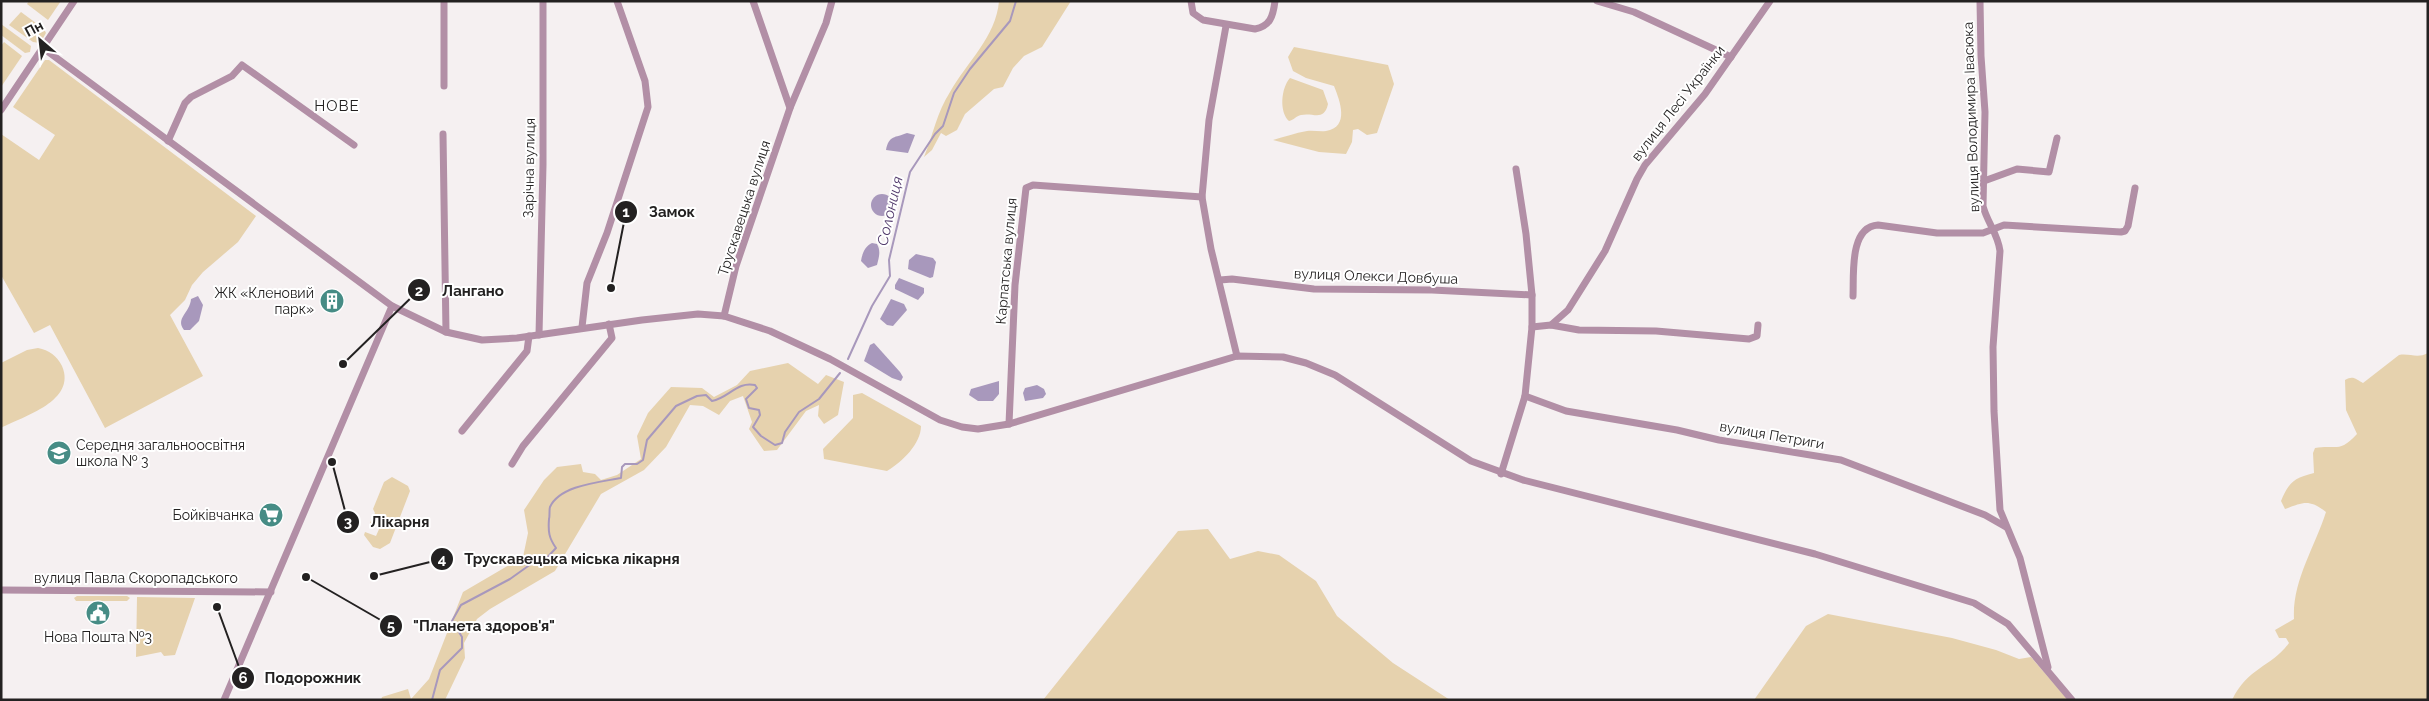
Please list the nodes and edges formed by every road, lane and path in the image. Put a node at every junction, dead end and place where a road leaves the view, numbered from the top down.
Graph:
1 (74, 1) edge
2 (444, 1) edge
3 (543, 1) edge
4 (617, 1) edge
5 (753, 1) edge
6 (832, 1) edge
7 (1191, 1) edge
8 (1275, 1) edge
9 (1597, 1) edge
10 (1770, 1) edge
11 (1980, 1) edge
12 (1226, 26) junction
13 (43, 48) junction
14 (1731, 57) junction
15 (444, 86) dead end
16 (790, 108) junction
17 (1, 110) edge
18 (443, 134) dead end
19 (2057, 138) dead end
20 (168, 142) junction
21 (354, 145) dead end
22 (1516, 169) dead end
23 (1984, 181) junction
24 (2135, 188) dead end
25 (1202, 197) junction
26 (1993, 229) junction
27 (1220, 280) junction
28 (1532, 295) junction
29 (1853, 296) dead end
30 (392, 306) junction
31 (724, 316) junction
32 (609, 324) junction
33 (1551, 325) junction
34 (1758, 325) dead end
35 (582, 327) junction
36 (1532, 327) junction
37 (446, 332) junction
38 (539, 335) junction
39 (529, 336) junction
40 (1237, 356) junction
41 (1525, 396) junction
42 (1009, 424) junction
43 (462, 431) dead end
44 (512, 464) dead end
45 (1501, 474) junction
46 (2006, 527) junction
47 (1, 590) edge
48 (270, 592) junction
49 (2048, 670) junction
50 (224, 700) edge
51 (2072, 700) edge

1 - 13 street
2 - 15 street
3 - 38 street, Зарічна вулиця
4 - 35 street
5 - 16 street
6 - 16 street, Трускавецька вулиця
7 - 12 street
8 - 12 street
9 - 14 street
10 - 14 street, вулиця Лесі Українки
11 - 23 street, вулиця Володимира Івасюка
12 - 25 street
13 - 17 street
13 - 20 street
14 - 33 street, вулиця Лесі Українки
16 - 31 street, Трускавецька вулиця
18 - 37 street
19 - 23 street
20 - 21 street
20 - 30 street
22 - 28 street
23 - 26 street, вулиця Володимира Івасюка
24 - 26 street
25 - 27 street
25 - 42 street, Карпатська вулиця
26 - 29 street
26 - 46 street, вулиця Володимира Івасюка
27 - 28 street, вулиця Олекси Довбуша
27 - 40 street
28 - 36 street
30 - 37 street
30 - 48 street
31 - 32 street
31 - 42 street
32 - 35 street
32 - 44 street
33 - 34 street
33 - 36 street
35 - 38 street
36 - 41 street
37 - 39 street
38 - 39 street
39 - 43 street
40 - 42 street
40 - 45 street
41 - 45 street
41 - 46 street, вулиця Петриги
45 - 49 street
46 - 49 street, вулиця Володимира Івасюка
47 - 48 street, вулиця Павла Скоропадського
48 - 50 street
49 - 51 street

